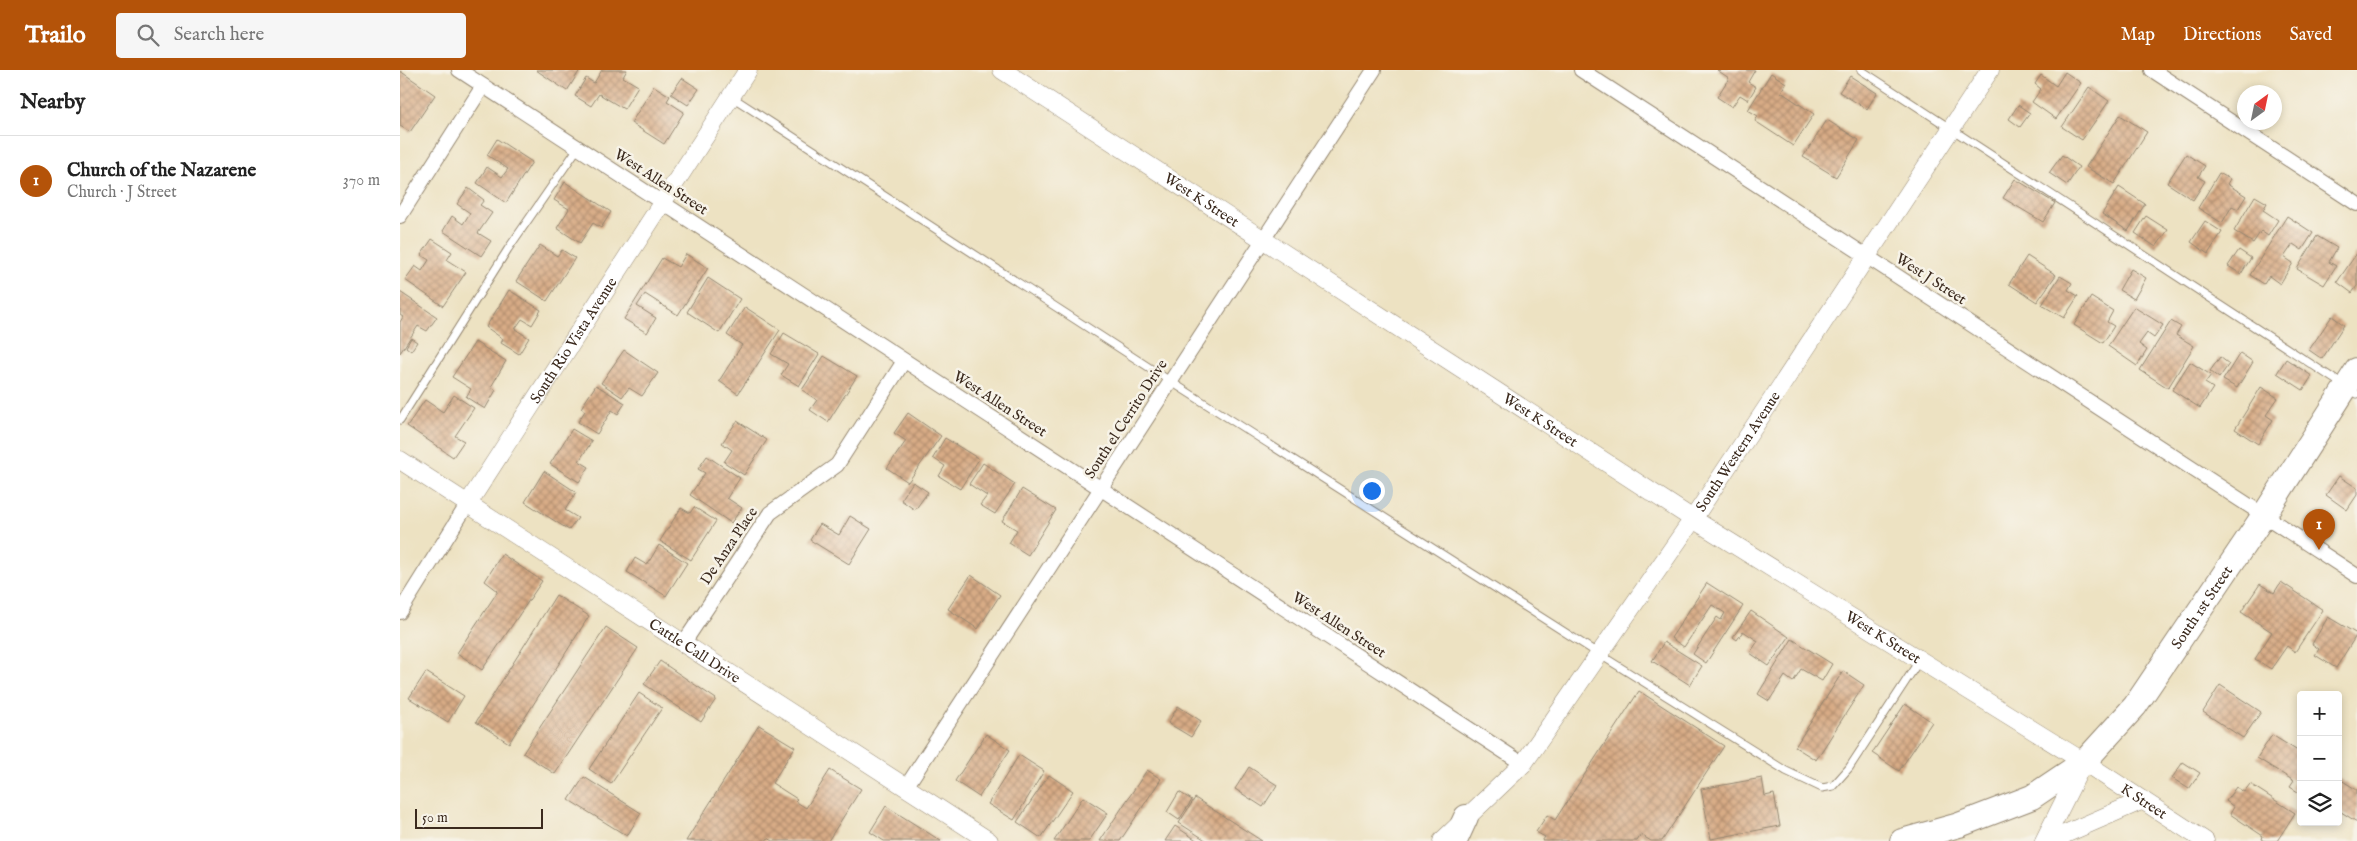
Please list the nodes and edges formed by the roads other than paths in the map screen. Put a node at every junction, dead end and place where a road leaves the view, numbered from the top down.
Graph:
1 (459, 70) edge
2 (748, 70) edge
3 (1002, 70) edge
4 (1374, 70) edge
5 (1581, 70) edge
6 (1861, 70) edge
7 (1990, 70) edge
8 (2152, 70) edge
9 (483, 86) junction
10 (732, 96) junction
11 (1951, 128) junction
12 (578, 148) junction
13 (663, 203) junction
14 (2357, 204) edge
15 (400, 216) edge
16 (1262, 239) junction
17 (1867, 256) junction
18 (904, 360) junction
19 (1170, 381) junction
20 (2353, 384) edge
21 (400, 420) edge
22 (400, 460) edge
23 (1100, 489) junction
24 (467, 505) junction
25 (2264, 515) junction
26 (1693, 519) junction
27 (2357, 576) edge
28 (400, 612) edge
29 (683, 644) junction
30 (1599, 654) junction
31 (1919, 660) junction
32 (2084, 762) junction
33 (1522, 764) junction
34 (906, 787) junction
35 (2143, 800) junction
36 (1466, 817) junction
37 (1933, 837) edge
38 (989, 841) edge
39 (1426, 841) edge
40 (1442, 841) edge
41 (1455, 841) edge
42 (1902, 841) edge
43 (2044, 841) edge
44 (2058, 841) edge
45 (2205, 841) edge

1 - 9 street, West Allen Street
2 - 10 street, South Rio Vista Avenue
3 - 16 street, West K Street
4 - 16 street, South el Cerrito Drive
5 - 17 street, West J Street
6 - 11 lane
7 - 11 street, South Western Avenue
8 - 14 street
9 - 12 street, West Allen Street
9 - 15 street
10 - 13 street, South Rio Vista Avenue
10 - 19 lane
11 - 17 street, South Western Avenue
11 - 20 lane
12 - 13 street, West Allen Street
12 - 21 lane
13 - 18 street, West Allen Street
13 - 24 street, South Rio Vista Avenue
16 - 19 street, South el Cerrito Drive
16 - 26 street, West K Street
17 - 25 street, West J Street
17 - 26 street, South Western Avenue
18 - 23 street, West Allen Street
18 - 29 street, De Anza Place
19 - 23 street, South el Cerrito Drive
19 - 30 lane
20 - 25 highway, South 1st Street
22 - 24 street, Cattle Call Drive
23 - 33 street, West Allen Street
23 - 34 street, South el Cerrito Drive
24 - 28 street, South Rio Vista Avenue
24 - 29 street, Cattle Call Drive
25 - 27 street, West J Street
25 - 32 highway, South 1st Street
26 - 30 street, South Western Avenue
26 - 31 street, West K Street
29 - 34 street, Cattle Call Drive
30 - 31 lane
30 - 33 street, South Western Avenue
31 - 32 street, West K Street
32 - 35 street, K Street
32 - 37 highway
32 - 43 street, South 1st Street
33 - 36 street, South Western Avenue
34 - 38 street, Cattle Call Drive
35 - 44 street
35 - 45 street, K Street
36 - 39 street, South Western Avenue
36 - 40 street, South Western Avenue
36 - 41 highway
37 - 42 highway

